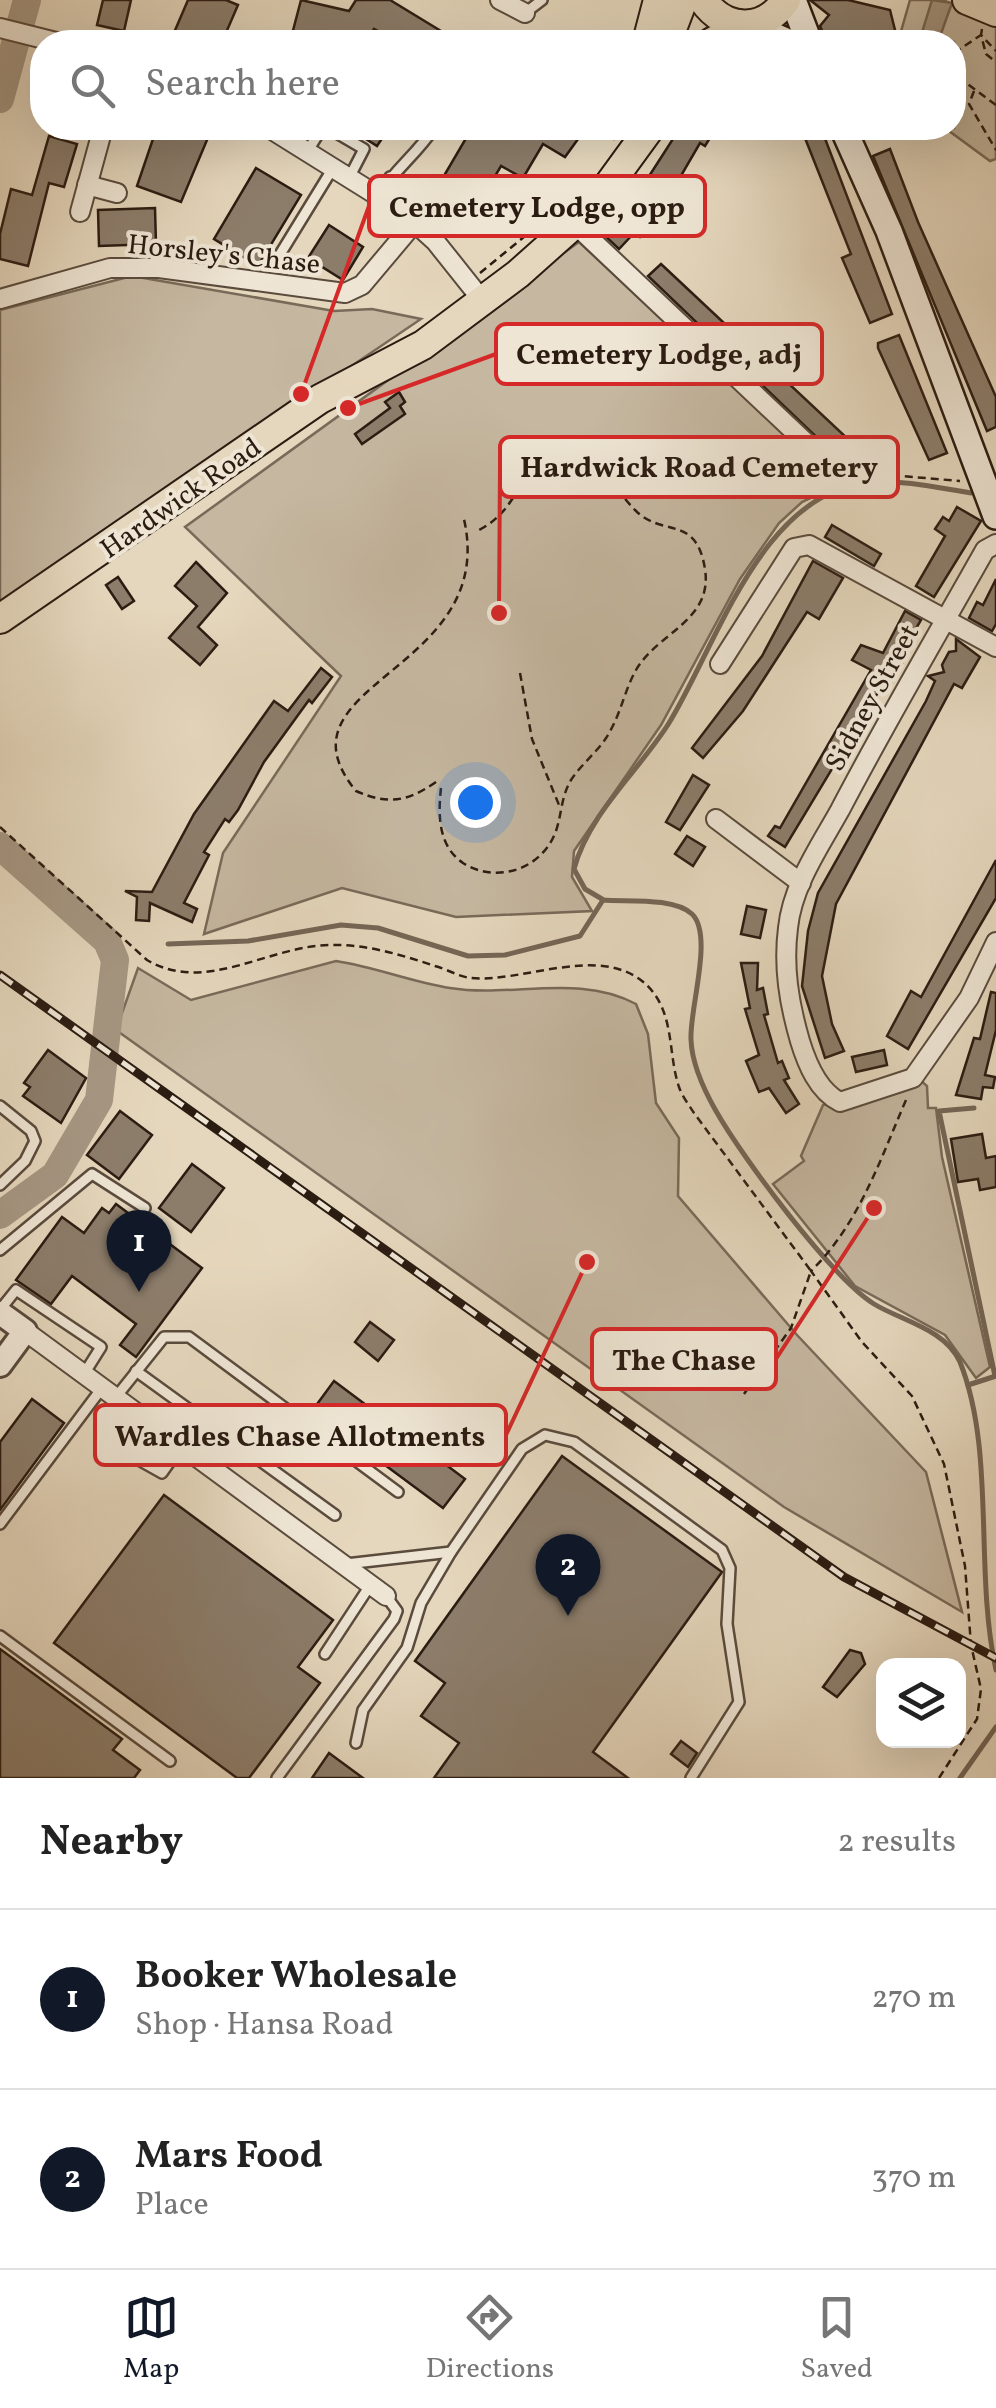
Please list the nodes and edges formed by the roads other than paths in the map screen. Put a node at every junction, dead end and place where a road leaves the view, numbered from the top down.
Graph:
1 (500, 0) edge
2 (542, 0) edge
3 (658, 0) edge
4 (683, 0) edge
5 (703, 0) edge
6 (789, 0) edge
7 (525, 13) joint
8 (746, 25) junction
9 (2, 30) edge
10 (650, 30) edge
11 (672, 30) edge
12 (736, 30) edge
13 (758, 30) edge
14 (803, 30) edge
15 (30, 36) edge
16 (100, 140) edge
17 (288, 140) edge
18 (316, 140) edge
19 (347, 140) edge
20 (426, 140) edge
21 (642, 140) edge
22 (848, 140) edge
23 (618, 145) edge
24 (307, 152) junction
25 (332, 168) junction
26 (390, 177) junction
27 (349, 178) junction
28 (87, 185) junction
29 (118, 193) dead end
30 (378, 196) junction
31 (80, 212) dead end
32 (562, 219) junction
33 (415, 222) junction
34 (476, 228) dead end
35 (279, 256) dead end
36 (473, 290) junction
37 (0, 299) edge
38 (837, 472) road end
39 (996, 516) edge
40 (996, 544) edge
41 (0, 619) edge
42 (946, 621) junction
43 (996, 647) edge
44 (720, 664) dead end
45 (716, 819) dead end
46 (801, 883) junction
47 (996, 942) edge
48 (0, 1106) edge
49 (0, 1186) edge
50 (144, 1208) dead end
51 (0, 1250) edge
52 (0, 1311) edge
53 (25, 1330) junction
54 (0, 1365) edge
55 (136, 1371) junction
56 (84, 1374) junction
57 (109, 1393) junction
58 (181, 1446) junction
59 (137, 1459) dead end
60 (398, 1492) dead end
61 (336, 1515) dead end
62 (0, 1524) edge
63 (451, 1552) junction
64 (344, 1564) junction
65 (379, 1590) junction
66 (0, 1636) edge
67 (324, 1654) dead end
68 (356, 1742) dead end
69 (170, 1761) dead end
70 (276, 1778) edge
71 (691, 1778) edge

1 - 7 street
2 - 7 lane
3 - 10 main road
4 - 11 main road
5 - 8 main road
6 - 8 main road
6 - 14 main road
8 - 12 main road
8 - 13 main road
9 - 15 street
16 - 28 street
17 - 24 street
18 - 24 lane
19 - 27 lane
20 - 26 lane
21 - 32 main road, Hardwick Road
22 - 39 main road
23 - 32 main road, Hardwick Road
24 - 25 street
25 - 27 street
25 - 35 lane
26 - 30 lane
26 - 34 lane
27 - 30 street
28 - 29 street
28 - 31 street
30 - 33 street
32 - 36 main road, Hardwick Road
32 - 38 street
33 - 36 street
33 - 37 street, Horsley's Chase
36 - 41 main road, Hardwick Road
40 - 42 street, Sidney Street
42 - 43 street
42 - 44 street
42 - 46 street, Sidney Street
45 - 46 street
46 - 47 street, Sidney Street
48 - 49 lane
50 - 51 lane
52 - 53 street
52 - 56 lane
53 - 54 street
53 - 56 street
55 - 57 lane
55 - 60 lane
55 - 61 lane
56 - 57 street
57 - 58 street
57 - 62 lane
58 - 59 lane
58 - 64 street
63 - 64 lane
63 - 68 lane
63 - 71 lane
64 - 65 street
65 - 67 lane
65 - 70 lane
66 - 69 lane

